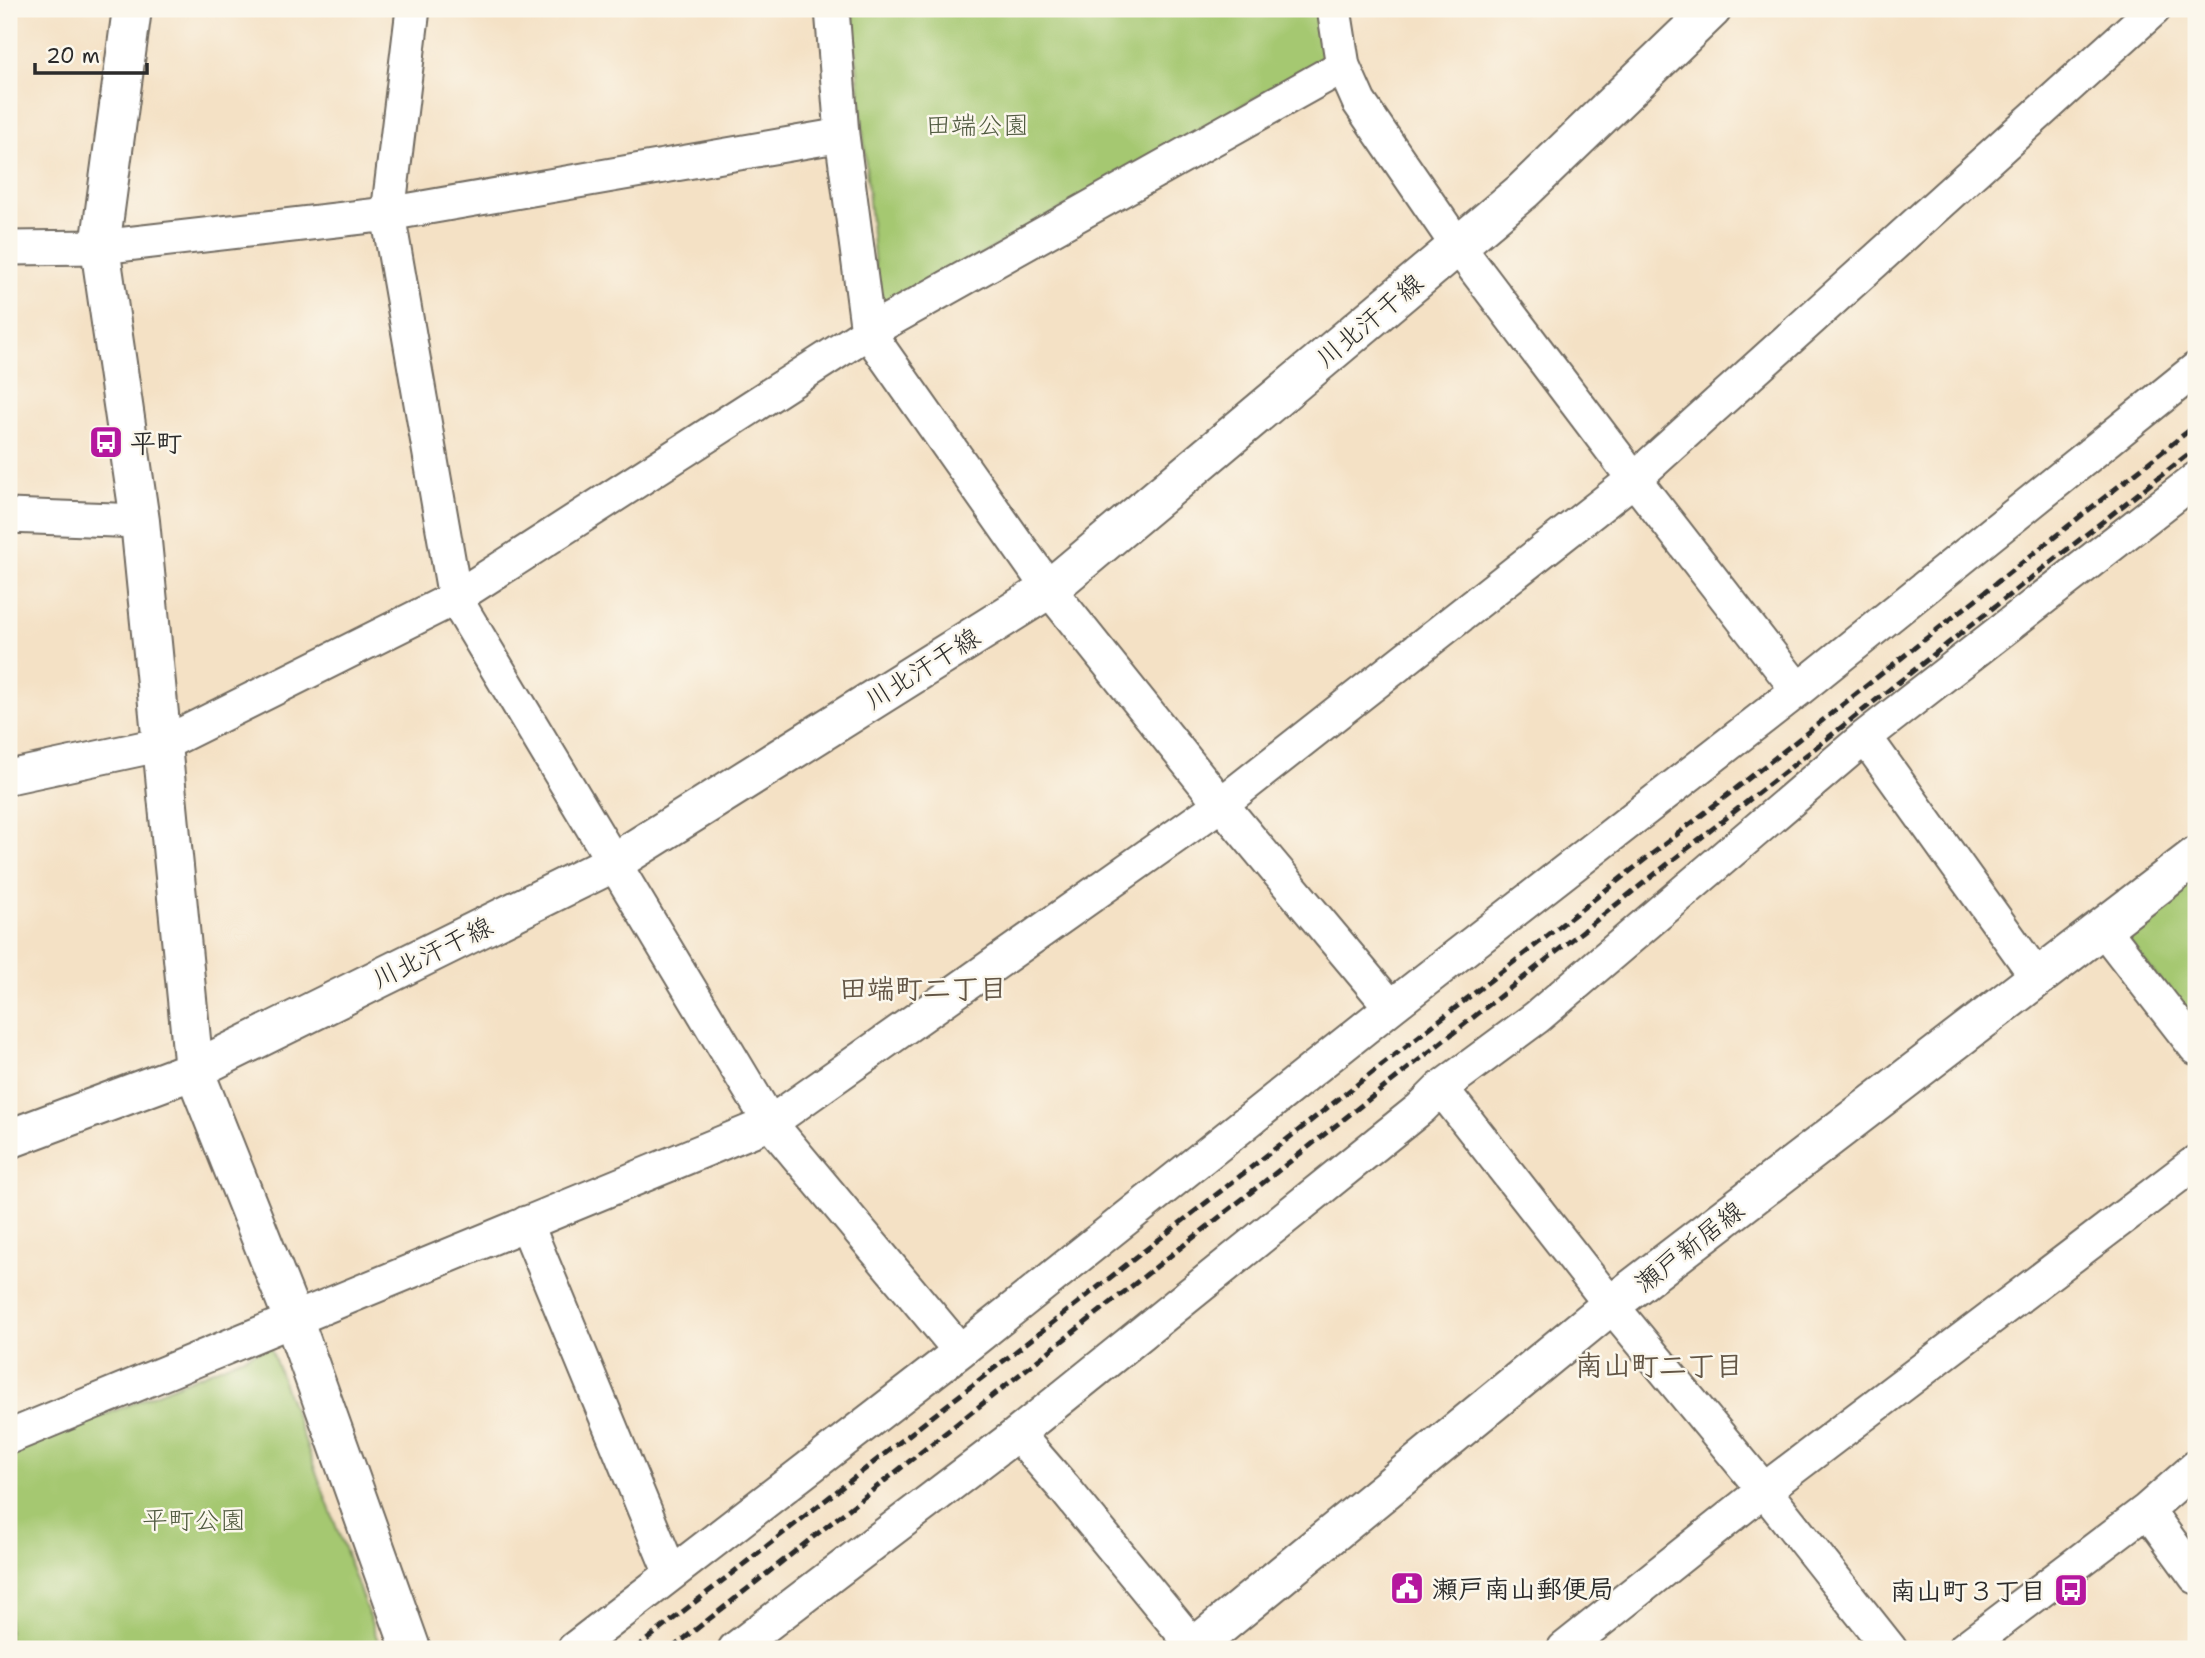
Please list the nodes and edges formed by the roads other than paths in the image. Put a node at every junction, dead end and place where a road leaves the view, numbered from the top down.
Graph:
1 (132, 9) edge
2 (413, 9) edge
3 (832, 9) edge
4 (1334, 9) edge
5 (1712, 9) edge
6 (2154, 9) edge
7 (1343, 66) junction
8 (842, 135) junction
9 (388, 214) junction
10 (1457, 245) junction
11 (100, 247) junction
12 (9, 248) edge
13 (868, 332) junction
14 (2196, 369) edge
15 (1634, 479) junction
16 (2196, 479) edge
17 (9, 516) edge
18 (140, 521) junction
19 (1049, 589) junction
20 (455, 598) junction
21 (1798, 690) junction
22 (1865, 737) junction
23 (163, 744) junction
24 (9, 777) edge
25 (1221, 804) junction
26 (2196, 856) edge
27 (613, 863) junction
28 (2102, 927) junction
29 (2037, 977) junction
30 (1391, 1007) junction
31 (2196, 1048) edge
32 (194, 1070) junction
33 (1441, 1088) junction
34 (770, 1123) junction
35 (9, 1139) edge
36 (2196, 1162) edge
37 (526, 1223) junction
38 (1611, 1305) junction
39 (294, 1321) junction
40 (960, 1351) junction
41 (1017, 1434) junction
42 (9, 1437) edge
43 (2196, 1467) edge
44 (1764, 1490) junction
45 (2147, 1510) junction
46 (671, 1574) junction
47 (2196, 1577) edge
48 (411, 1649) edge
49 (574, 1649) edge
50 (734, 1649) edge
51 (1194, 1649) edge
52 (1564, 1649) edge
53 (1890, 1649) edge
54 (1964, 1649) edge

1 - 11 street
2 - 9 street
3 - 8 street
4 - 7 street
5 - 10 street, 川北汗干線
6 - 15 street
7 - 10 street
7 - 13 street
8 - 9 street
8 - 13 street
9 - 11 street
9 - 20 street
10 - 15 street
10 - 19 street, 川北汗干線
11 - 12 street
11 - 18 street
13 - 19 street
13 - 20 street
14 - 21 street
15 - 21 street
15 - 25 street
16 - 22 street
17 - 18 street
18 - 23 street
19 - 25 street
19 - 27 street, 川北汗干線
20 - 23 street
20 - 27 street
21 - 30 street
22 - 29 street
22 - 33 street
23 - 24 street
23 - 32 street
25 - 30 street
25 - 34 street
26 - 28 street, 瀬戸新居線
27 - 32 street, 川北汗干線
27 - 34 street
28 - 29 street, 瀬戸新居線
28 - 31 street
29 - 38 street, 瀬戸新居線
30 - 40 street
32 - 35 street, 川北汗干線
32 - 39 street
33 - 38 street
33 - 41 street
34 - 37 street
34 - 40 street
36 - 44 street
37 - 39 street
37 - 46 street
38 - 44 street
38 - 51 street, 瀬戸新居線
39 - 42 street
39 - 48 street
40 - 46 street
41 - 50 street
41 - 51 street
43 - 45 street
44 - 52 street
44 - 53 street
45 - 47 street
45 - 54 street
46 - 49 street

